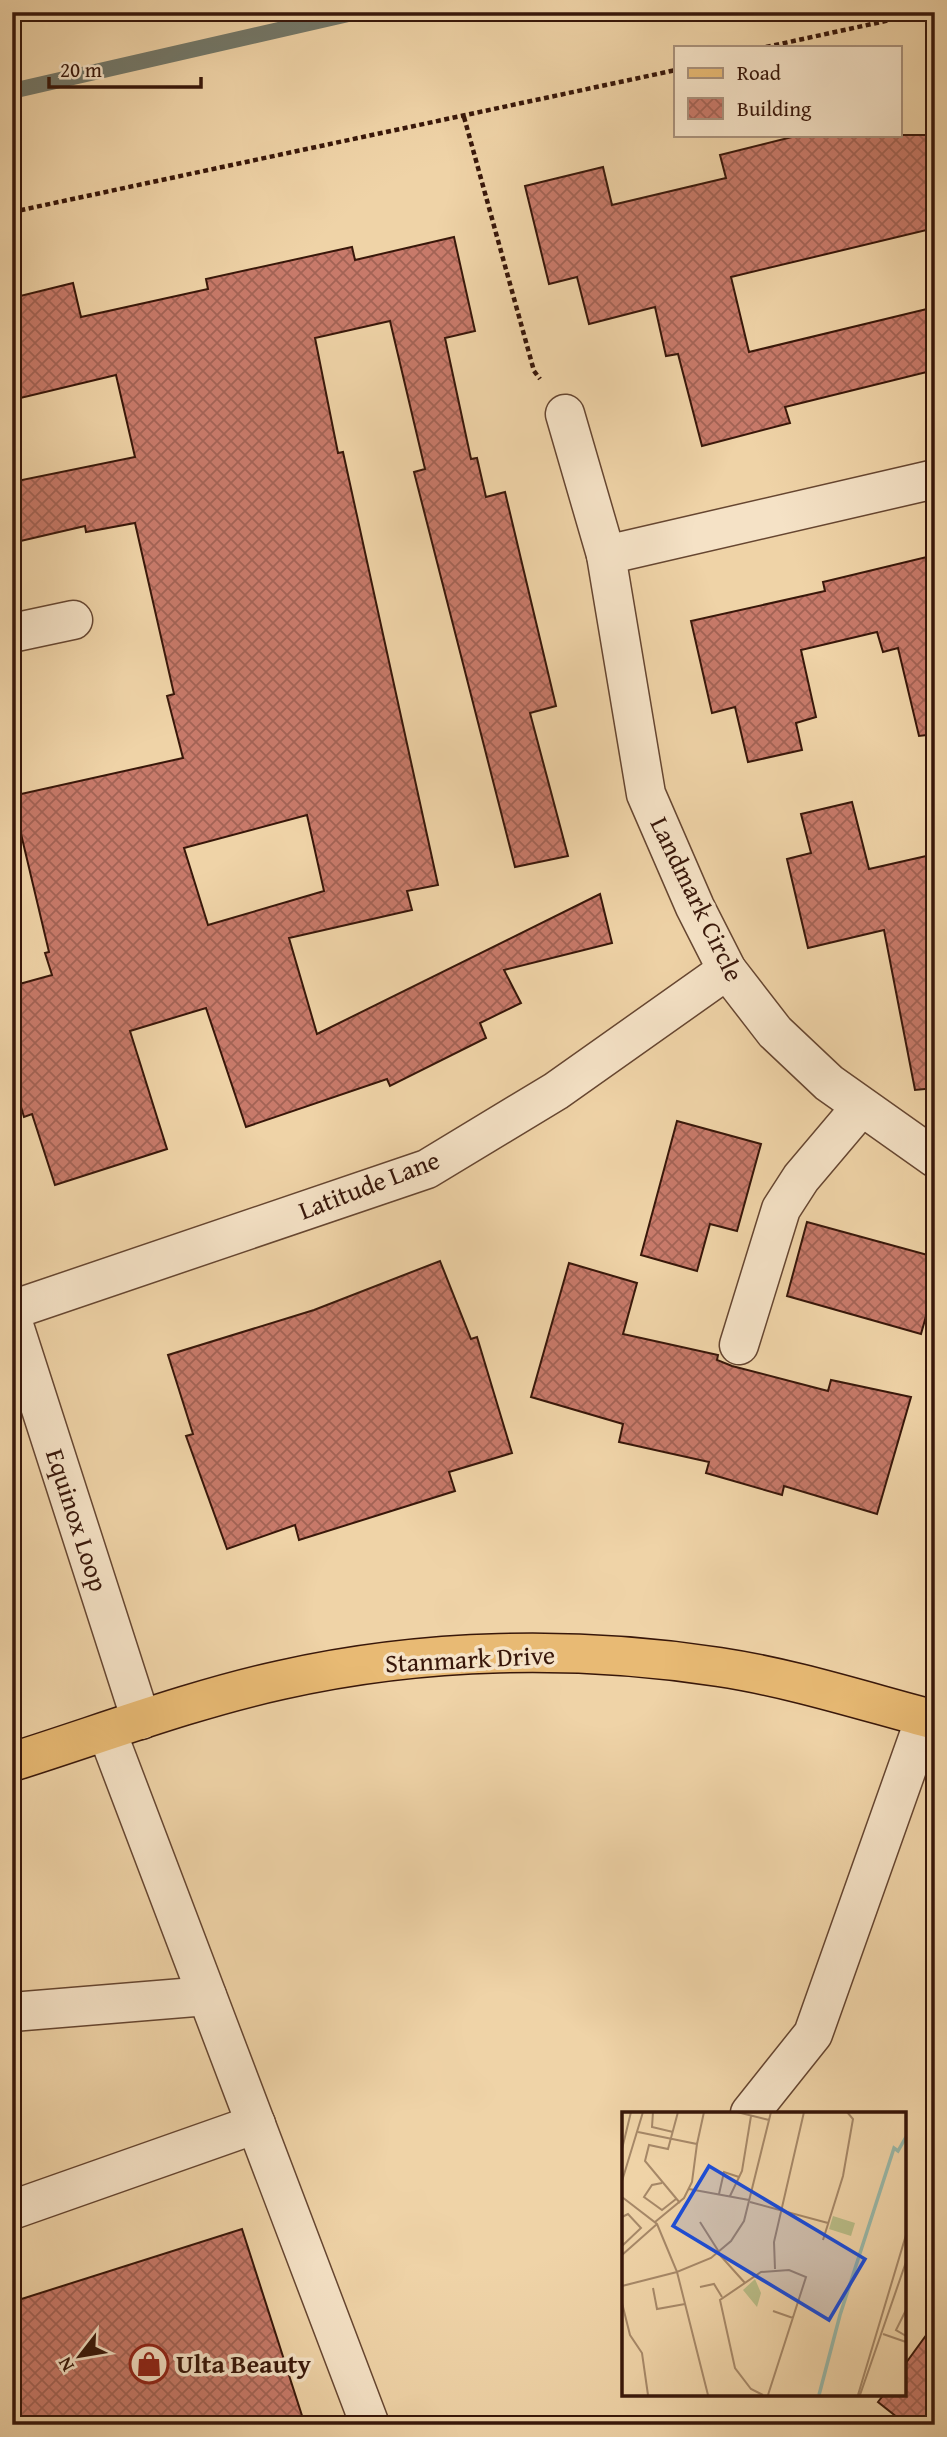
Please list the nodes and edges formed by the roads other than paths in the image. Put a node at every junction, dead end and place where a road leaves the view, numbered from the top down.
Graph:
1 (565, 414) road end
2 (935, 479) edge
3 (606, 555) junction
4 (73, 620) dead end
5 (12, 633) edge
6 (727, 970) junction
7 (861, 1107) junction
8 (935, 1158) edge
9 (12, 1310) edge
10 (12, 1319) edge
11 (739, 1345) dead end
12 (930, 1719) edge
13 (124, 1726) junction
14 (12, 1762) edge
15 (207, 1996) junction
16 (12, 2012) edge
17 (751, 2112) edge
18 (256, 2124) junction
19 (12, 2210) edge
20 (370, 2425) edge

1 - 3 street, Landmark Circle
2 - 3 street
3 - 6 street, Landmark Circle
4 - 5 street
6 - 7 street, Landmark Circle
6 - 9 street, Latitude Lane
7 - 8 street, Landmark Circle
7 - 11 street
10 - 13 street, Equinox Loop
12 - 13 main road, Stanmark Drive
12 - 17 street
13 - 14 main road, Stanmark Drive
13 - 15 street, Equinox Loop
15 - 16 street
15 - 18 street, Equinox Loop
18 - 19 street
18 - 20 street, Equinox Loop

